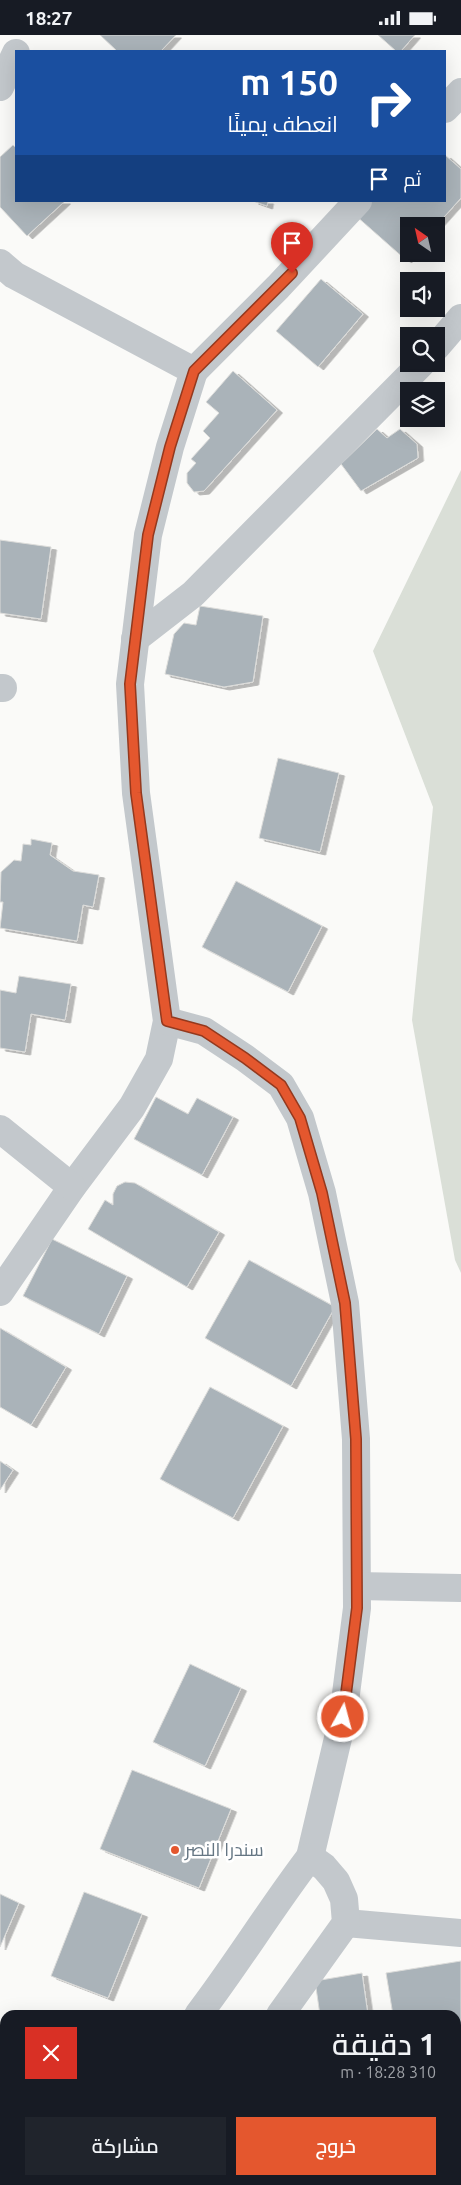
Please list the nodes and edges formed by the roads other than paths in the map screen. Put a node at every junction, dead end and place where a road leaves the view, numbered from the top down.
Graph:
1 (28, 35) edge
2 (18, 50) edge
3 (15, 56) edge
4 (0, 87) edge
5 (461, 92) edge
6 (446, 108) edge
7 (357, 202) edge
8 (0, 263) edge
9 (461, 318) edge
10 (445, 337) edge
11 (194, 371) junction
12 (413, 372) edge
13 (135, 639) junction
14 (167, 1021) junction
15 (0, 1129) edge
16 (72, 1187) junction
17 (0, 1292) edge
18 (357, 1586) junction
19 (461, 1588) edge
20 (310, 1857) junction
21 (346, 1923) junction
22 (461, 1933) edge
23 (202, 2010) edge
24 (284, 2010) edge

1 - 2 street
3 - 4 street
5 - 6 street
7 - 11 street
8 - 11 street
9 - 10 street
11 - 13 street
12 - 13 street
13 - 14 street
14 - 16 street
14 - 18 street
15 - 16 street
16 - 17 street
18 - 19 street
18 - 20 street
20 - 21 street
20 - 23 street
21 - 22 street
21 - 24 street

